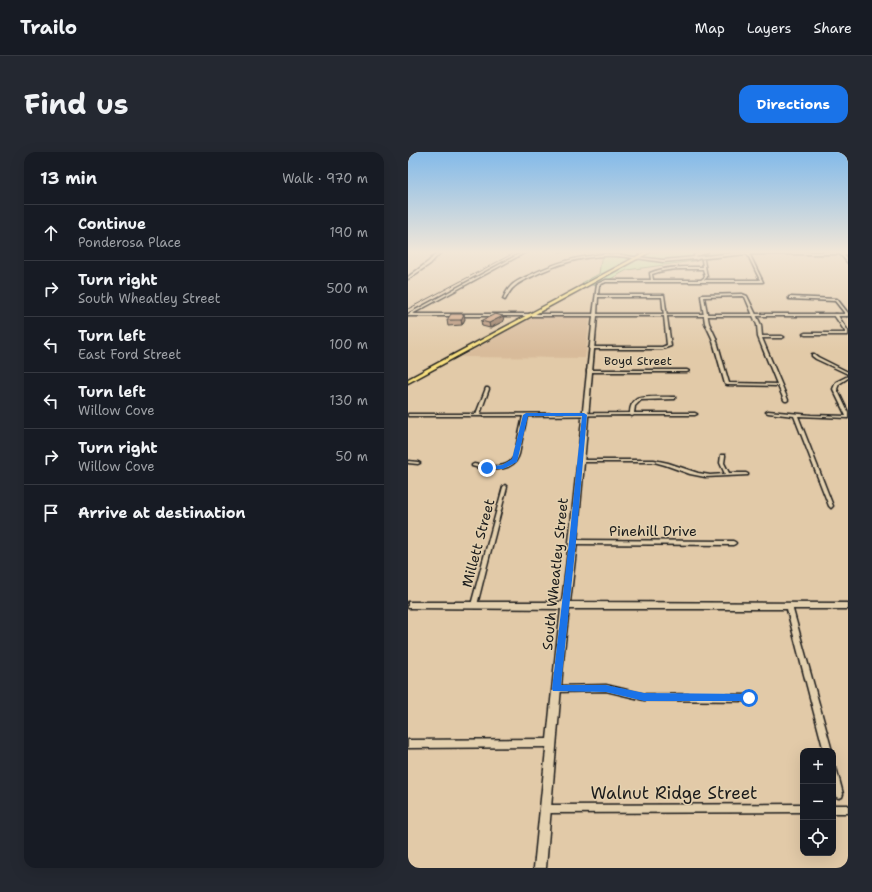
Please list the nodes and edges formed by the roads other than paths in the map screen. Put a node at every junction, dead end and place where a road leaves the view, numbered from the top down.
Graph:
1 (463, 285) edge
2 (514, 285) edge
3 (587, 285) edge
4 (599, 285) edge
5 (597, 296) junction
6 (790, 298) dead end
7 (504, 299) dead end
8 (408, 315) edge
9 (531, 315) junction
10 (595, 315) junction
11 (665, 315) junction
12 (706, 315) junction
13 (754, 315) junction
14 (836, 315) junction
15 (848, 315) edge
16 (805, 334) dead end
17 (848, 334) edge
18 (760, 337) junction
19 (782, 337) dead end
20 (591, 348) junction
21 (813, 355) dead end
22 (588, 371) junction
23 (687, 371) dead end
24 (848, 373) edge
25 (848, 377) edge
26 (408, 381) edge
27 (780, 385) junction
28 (487, 389) dead end
29 (674, 398) dead end
30 (786, 400) dead end
31 (768, 412) dead end
32 (695, 414) dead end
33 (408, 415) edge
34 (477, 415) junction
35 (526, 415) junction
36 (584, 415) junction
37 (632, 415) junction
38 (796, 415) junction
39 (848, 416) edge
40 (723, 456) dead end
41 (581, 461) junction
42 (408, 462) edge
43 (418, 463) dead end
44 (474, 465) dead end
45 (727, 474) junction
46 (746, 474) dead end
47 (505, 487) dead end
48 (831, 506) dead end
49 (573, 542) junction
50 (733, 543) dead end
51 (408, 605) edge
52 (474, 605) junction
53 (565, 605) junction
54 (789, 606) junction
55 (848, 606) edge
56 (556, 689) junction
57 (749, 698) dead end
58 (552, 743) junction
59 (408, 744) edge
60 (827, 748) edge
61 (836, 782) edge
62 (839, 794) dead end
63 (800, 808) edge
64 (545, 809) junction
65 (836, 809) edge
66 (848, 809) edge
67 (540, 868) edge

1 - 8 street
2 - 7 street
3 - 9 main road
4 - 5 street, South Wheatley Street
5 - 10 street, South Wheatley Street
5 - 11 street
6 - 15 street
8 - 9 street
9 - 10 street
9 - 26 main road
10 - 11 street
10 - 20 street, South Wheatley Street
11 - 12 street
11 - 20 street
12 - 13 street
12 - 13 street
12 - 27 street
13 - 14 street
13 - 18 street
14 - 15 street
14 - 17 street
16 - 17 street
18 - 19 street
18 - 27 street
20 - 22 street, South Wheatley Street
21 - 24 street
22 - 23 street, Boyd Street
22 - 36 street, South Wheatley Street
25 - 39 street
27 - 30 street
28 - 34 street
29 - 37 street
31 - 38 street
32 - 37 street
33 - 34 street
34 - 35 street
35 - 36 street
35 - 44 street
36 - 37 street
36 - 41 street, South Wheatley Street
38 - 39 street
38 - 48 street
40 - 45 street
41 - 45 street
41 - 49 street, South Wheatley Street
42 - 43 street
45 - 46 street
47 - 52 street, Millett Street
49 - 50 street, Pinehill Drive
49 - 53 street, South Wheatley Street
51 - 52 street
52 - 53 street
53 - 54 street
53 - 56 street, South Wheatley Street
54 - 55 street
54 - 60 street
56 - 57 street
56 - 58 street, South Wheatley Street
58 - 59 street
58 - 64 street, South Wheatley Street
61 - 62 street
63 - 64 street, Walnut Ridge Street
64 - 67 street, South Wheatley Street
65 - 66 street

